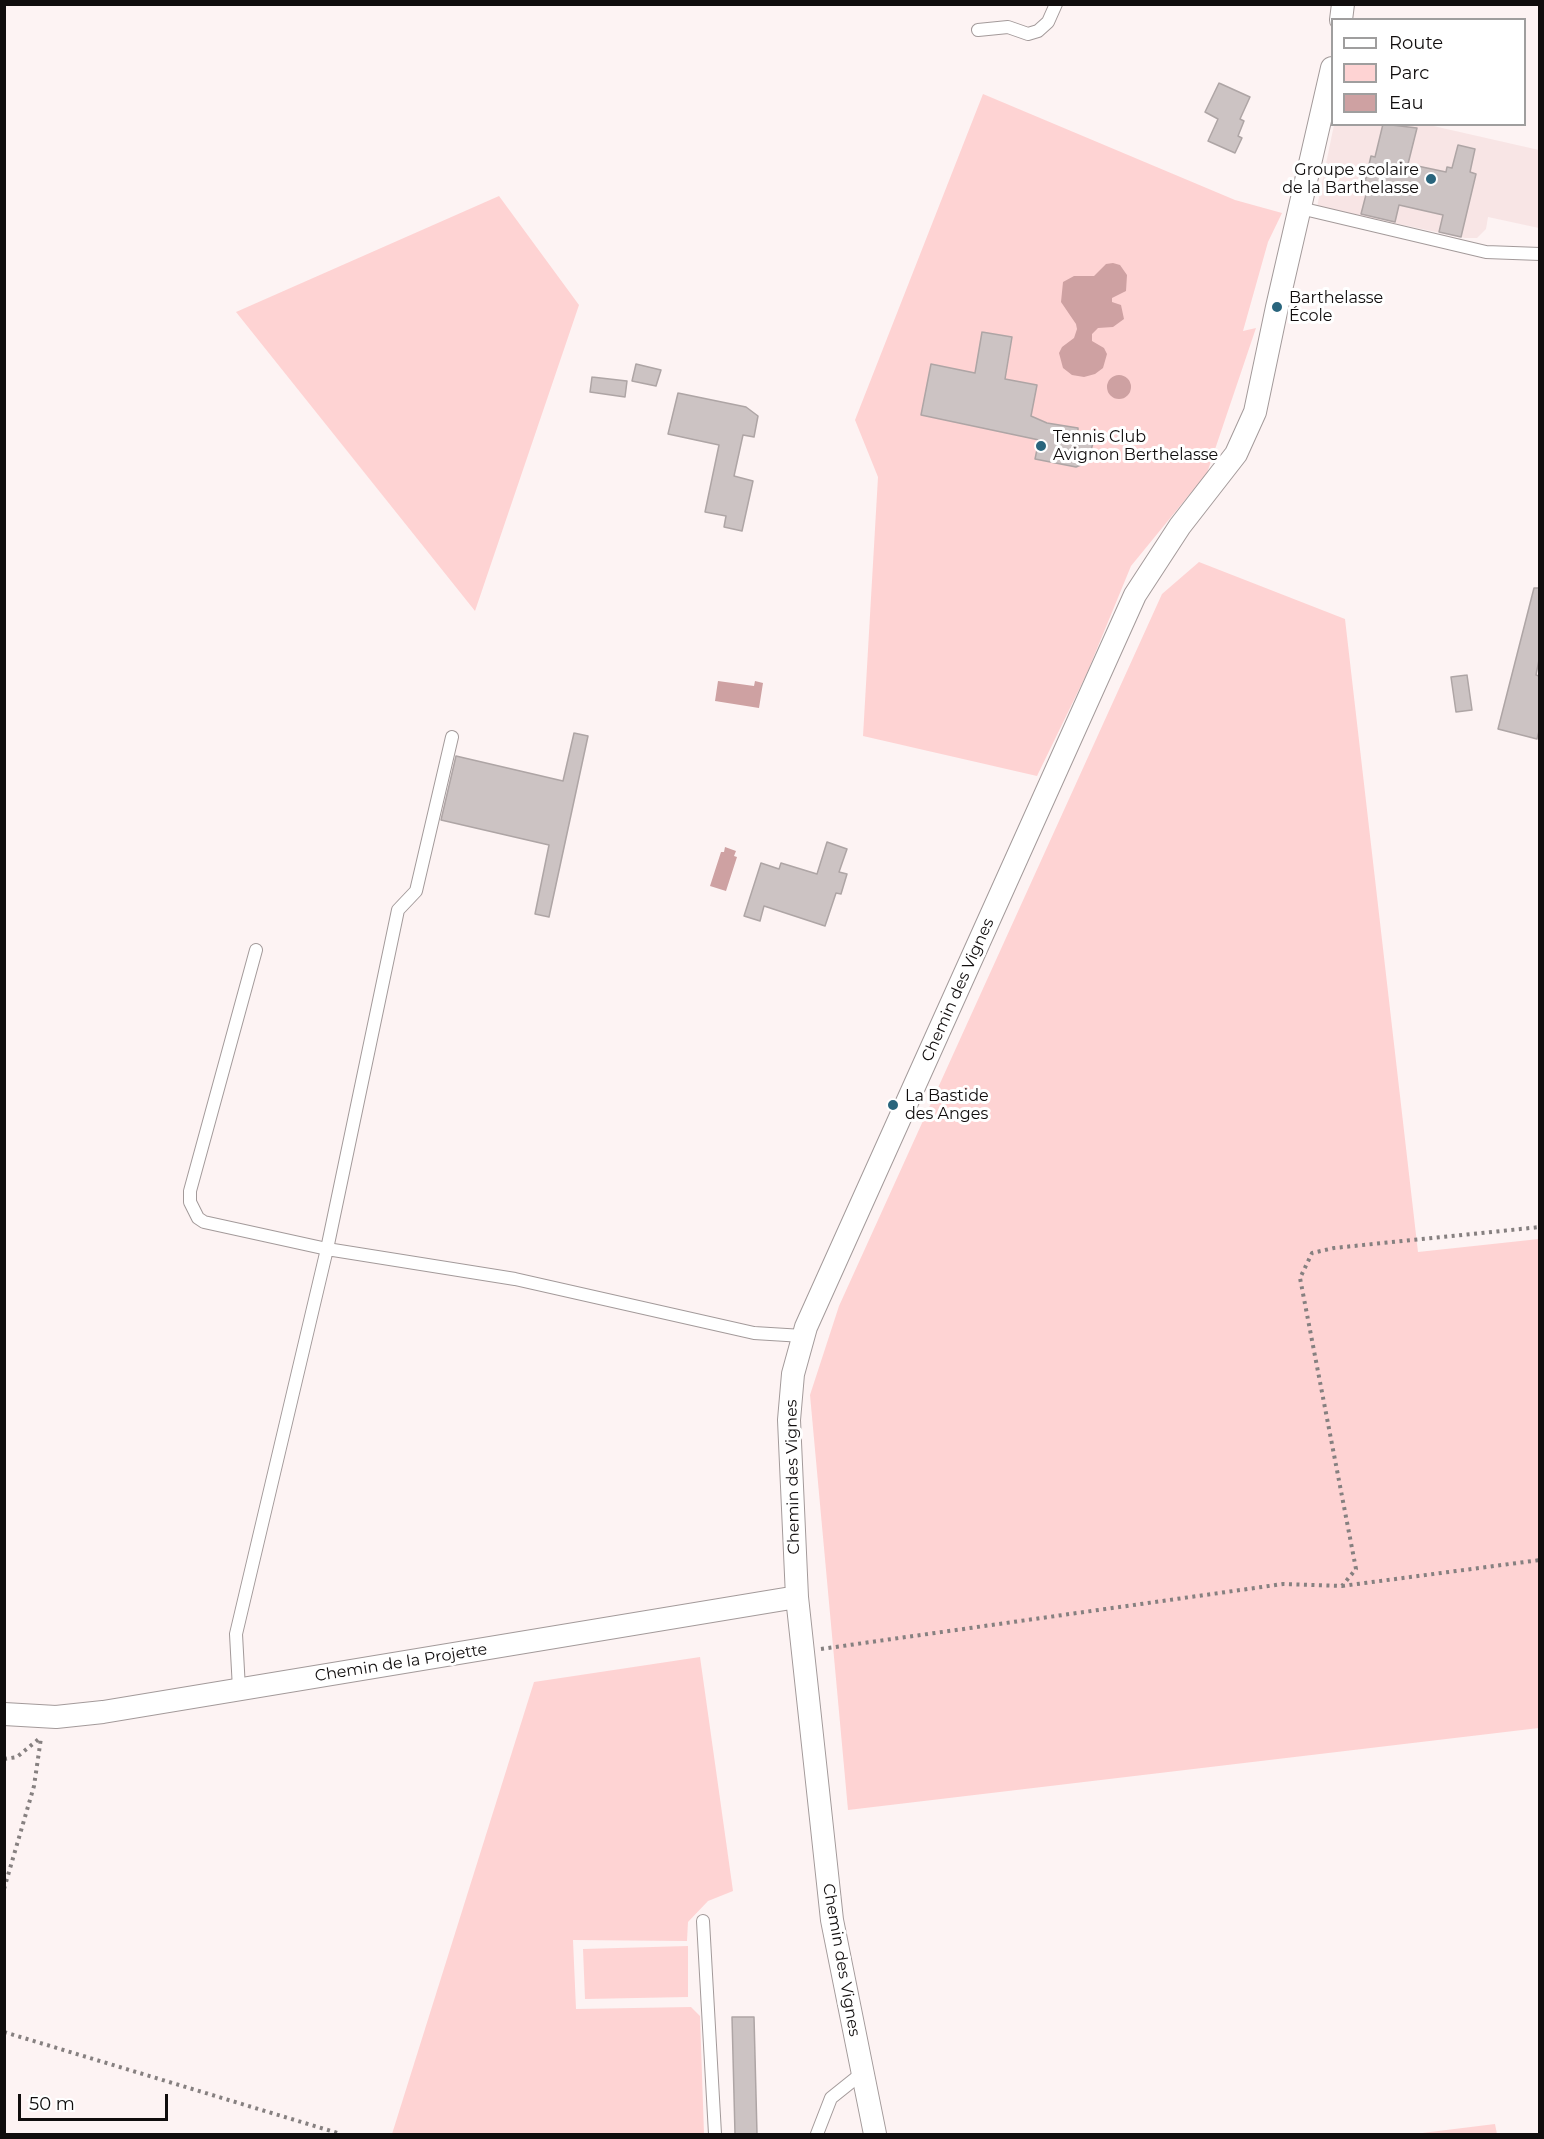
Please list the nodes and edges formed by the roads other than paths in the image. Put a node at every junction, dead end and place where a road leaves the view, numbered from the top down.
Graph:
1 (1056, 4) edge
2 (978, 30) dead end
3 (1331, 72) edge
4 (1300, 208) junction
5 (1539, 254) edge
6 (452, 737) dead end
7 (256, 950) dead end
8 (327, 1249) junction
9 (803, 1336) junction
10 (797, 1598) junction
11 (239, 1689) junction
12 (4, 1714) edge
13 (704, 1922) dead end
14 (861, 2074) junction
15 (715, 2134) edge
16 (817, 2134) edge
17 (875, 2134) edge

1 - 2 lane
3 - 4 street, Chemin des Vignes
4 - 5 lane
4 - 9 street, Chemin des Vignes
6 - 8 lane
7 - 8 lane
8 - 9 lane
8 - 11 lane
9 - 10 street, Chemin des Vignes
10 - 11 street, Chemin de la Projette
10 - 14 street, Chemin des Vignes
11 - 12 street, Chemin de la Projette
13 - 15 lane
14 - 16 lane
14 - 17 street, Chemin des Vignes

